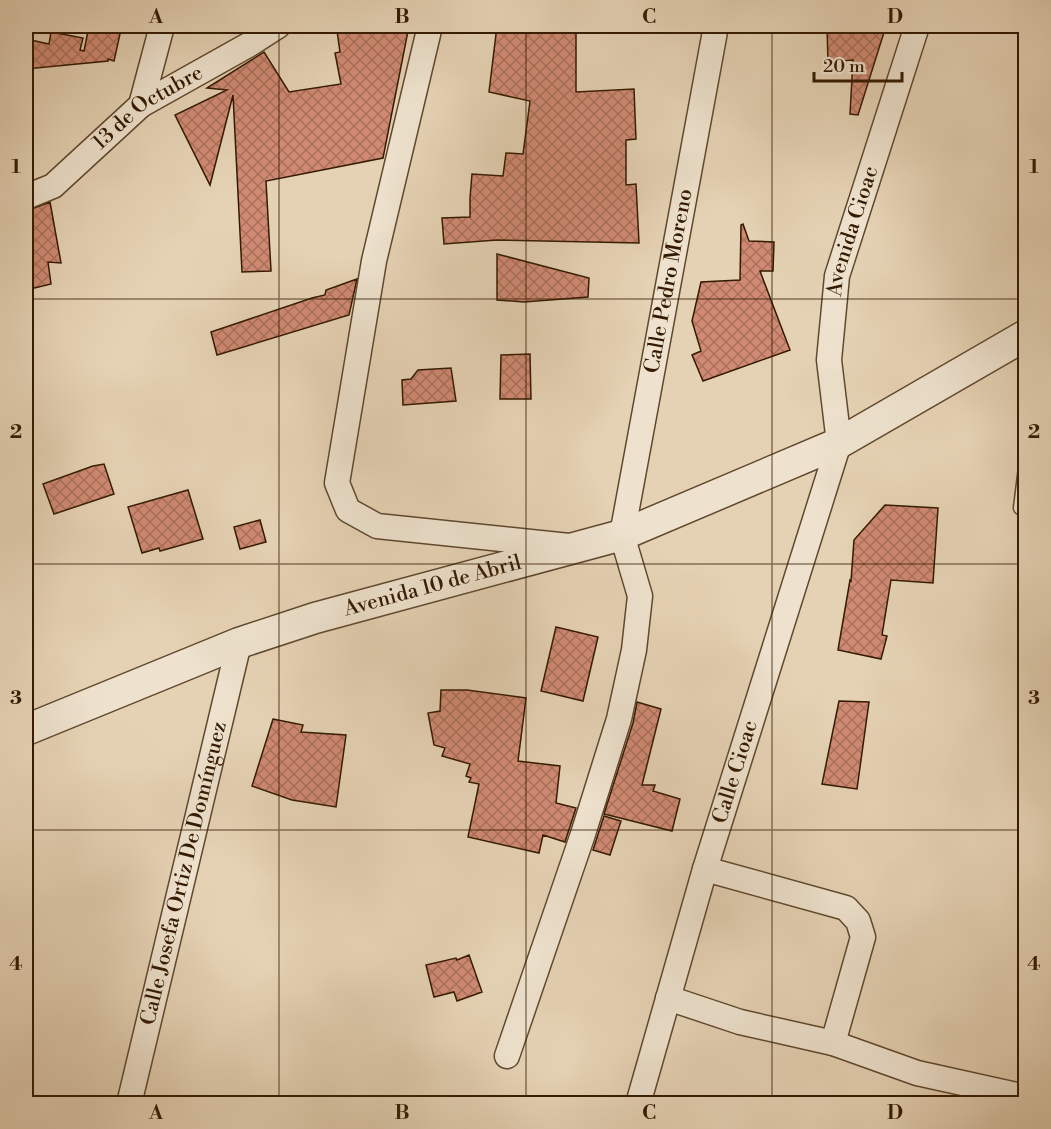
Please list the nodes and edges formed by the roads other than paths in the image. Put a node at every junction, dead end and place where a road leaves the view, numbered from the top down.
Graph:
1 (162, 26) edge
2 (278, 26) edge
3 (430, 26) edge
4 (716, 26) edge
5 (917, 26) edge
6 (141, 105) junction
7 (26, 197) edge
8 (1026, 336) edge
9 (840, 443) junction
10 (1026, 459) edge
11 (1020, 508) dead end
12 (622, 535) junction
13 (577, 547) junction
14 (239, 643) junction
15 (26, 730) edge
16 (705, 869) junction
17 (668, 998) junction
18 (833, 1043) junction
19 (507, 1056) dead end
20 (1026, 1097) edge
21 (129, 1104) edge
22 (638, 1104) edge

1 - 6 street
2 - 6 street, 13 de Octubre
3 - 13 street
4 - 12 street, Calle Pedro Moreno
5 - 9 street, Avenida Cioac
6 - 7 street, 13 de Octubre
8 - 9 street, Avenida 10 de Abril
9 - 12 street, Avenida 10 de Abril
9 - 16 street, Calle Cioac
10 - 11 lane
12 - 13 street, Avenida 10 de Abril
12 - 19 street
13 - 14 street, Avenida 10 de Abril
14 - 15 street, Avenida 10 de Abril
14 - 21 street, Calle Josefa Ortiz De Domínguez
16 - 17 street, Calle Cioac
16 - 18 street
17 - 18 street
17 - 22 street, Calle Cioac
18 - 20 street

